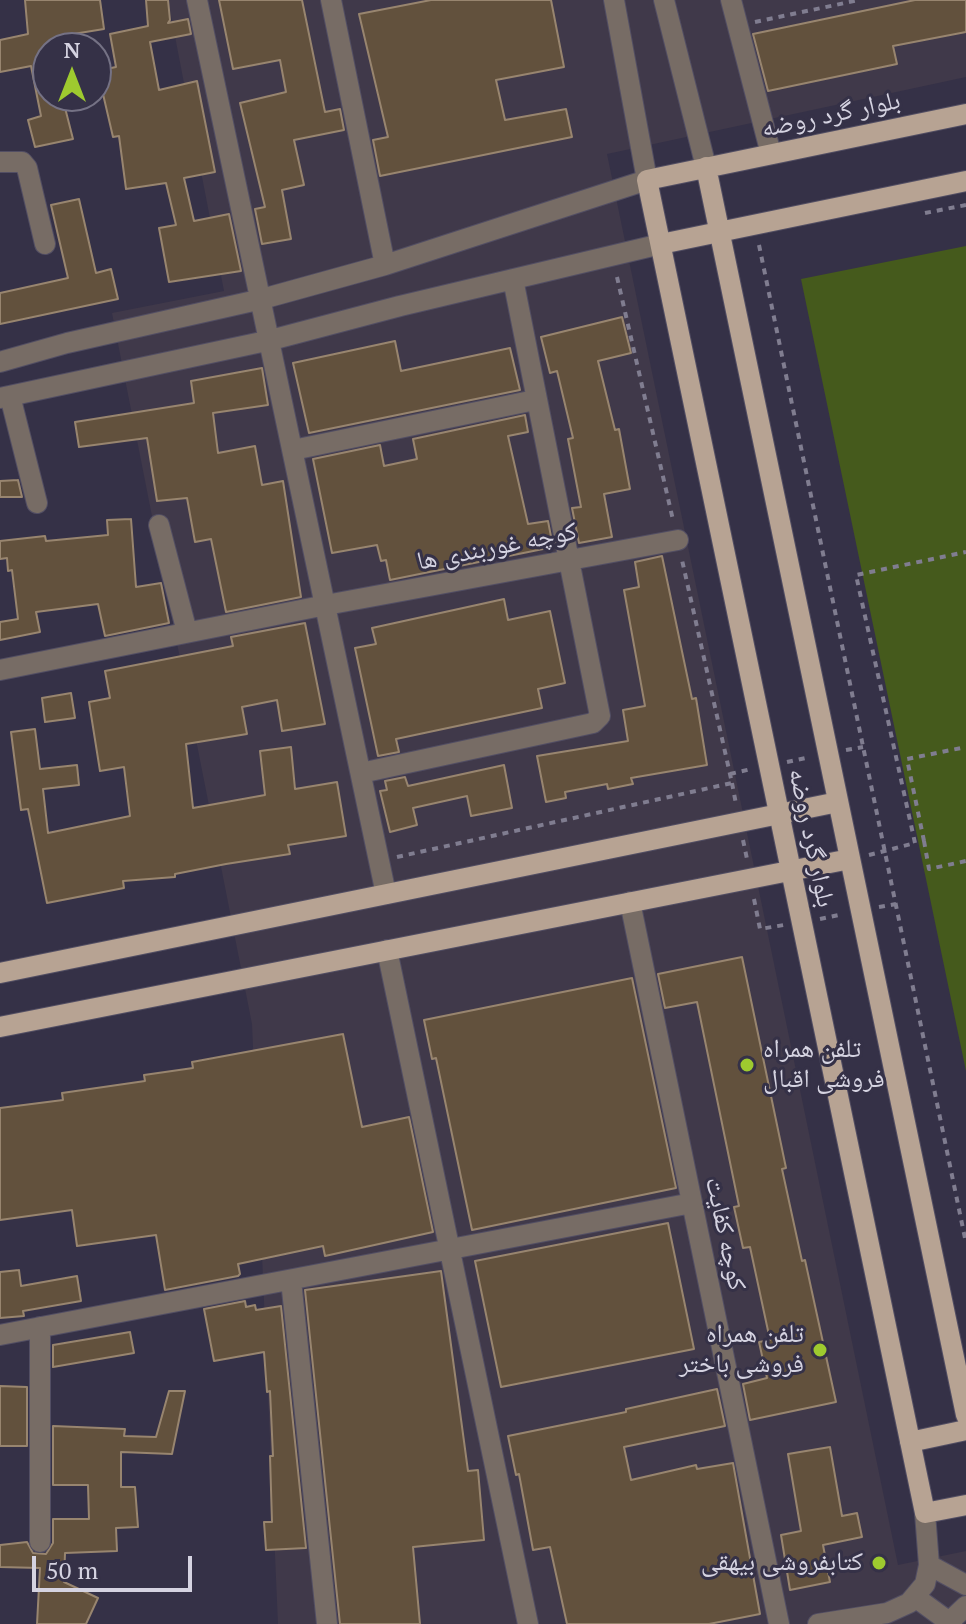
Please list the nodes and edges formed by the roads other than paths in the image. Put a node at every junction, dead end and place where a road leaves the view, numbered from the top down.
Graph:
1 (197, 0) edge
2 (331, 0) edge
3 (614, 0) edge
4 (664, 0) edge
5 (731, 0) edge
6 (966, 114) edge
7 (771, 154) junction
8 (0, 162) edge
9 (706, 167) junction
10 (647, 180) junction
11 (966, 181) edge
12 (720, 232) junction
13 (45, 244) dead end
14 (661, 244) junction
15 (385, 265) junction
16 (513, 279) junction
17 (262, 299) junction
18 (271, 340) junction
19 (0, 362) edge
20 (5, 397) edge
21 (535, 400) junction
22 (293, 450) junction
23 (37, 503) dead end
24 (159, 525) dead end
25 (678, 540) dead end
26 (568, 560) junction
27 (326, 605) junction
28 (187, 632) junction
29 (0, 670) edge
30 (361, 773) junction
31 (838, 802) junction
32 (779, 814) junction
33 (850, 859) junction
34 (791, 870) junction
35 (386, 894) junction
36 (630, 902) junction
37 (387, 950) junction
38 (0, 973) edge
39 (0, 1027) edge
40 (692, 1203) junction
41 (450, 1249) junction
42 (291, 1280) junction
43 (40, 1327) junction
44 (0, 1335) edge
45 (966, 1415) edge
46 (966, 1430) edge
47 (910, 1442) junction
48 (966, 1505) edge
49 (925, 1513) junction
50 (40, 1542) dead end
51 (929, 1565) junction
52 (966, 1585) edge
53 (915, 1597) junction
54 (954, 1619) edge
55 (327, 1624) edge
56 (528, 1624) edge
57 (779, 1624) edge
58 (818, 1624) edge

1 - 17 street
2 - 15 street
3 - 10 street
4 - 9 street
5 - 7 street
6 - 7 main road, بلوار گرد روضه
7 - 9 main road, بلوار گرد روضه
8 - 13 street
9 - 10 main road, بلوار گرد روضه
9 - 12 main road, بلوار گرد روضه
10 - 14 main road, بلوار گرد روضه
10 - 15 street
11 - 12 main road
12 - 14 main road
12 - 31 main road, بلوار گرد روضه
14 - 16 street
14 - 32 main road, بلوار گرد روضه
15 - 17 street
16 - 18 street
16 - 21 street
17 - 18 street
17 - 19 street
18 - 20 street
18 - 22 street
20 - 23 street
21 - 22 street
21 - 26 street
22 - 27 street
24 - 28 street
25 - 26 street, کوچه غوربندی ها
26 - 27 street, کوچه غوربندی ها
26 - 30 street
27 - 28 street, کوچه غوربندی ها
27 - 30 street
28 - 29 street, کوچه غوربندی ها
30 - 35 street
31 - 32 main road
31 - 33 main road, بلوار گرد روضه
32 - 34 main road, بلوار گرد روضه
32 - 35 main road
33 - 34 main road
33 - 45 main road, بلوار گرد روضه
34 - 36 main road
34 - 47 main road, بلوار گرد روضه
35 - 38 main road
36 - 37 main road
36 - 40 street, کوچه کفایت
37 - 39 main road
37 - 41 street
40 - 41 street
40 - 57 street, کوچه کفایت
41 - 42 street
41 - 56 street
42 - 43 street
42 - 55 street
43 - 44 street
43 - 50 street
46 - 47 main road
47 - 49 main road, بلوار گرد روضه
48 - 49 main road
49 - 51 street
51 - 52 street
51 - 53 street
53 - 54 street
53 - 58 street

